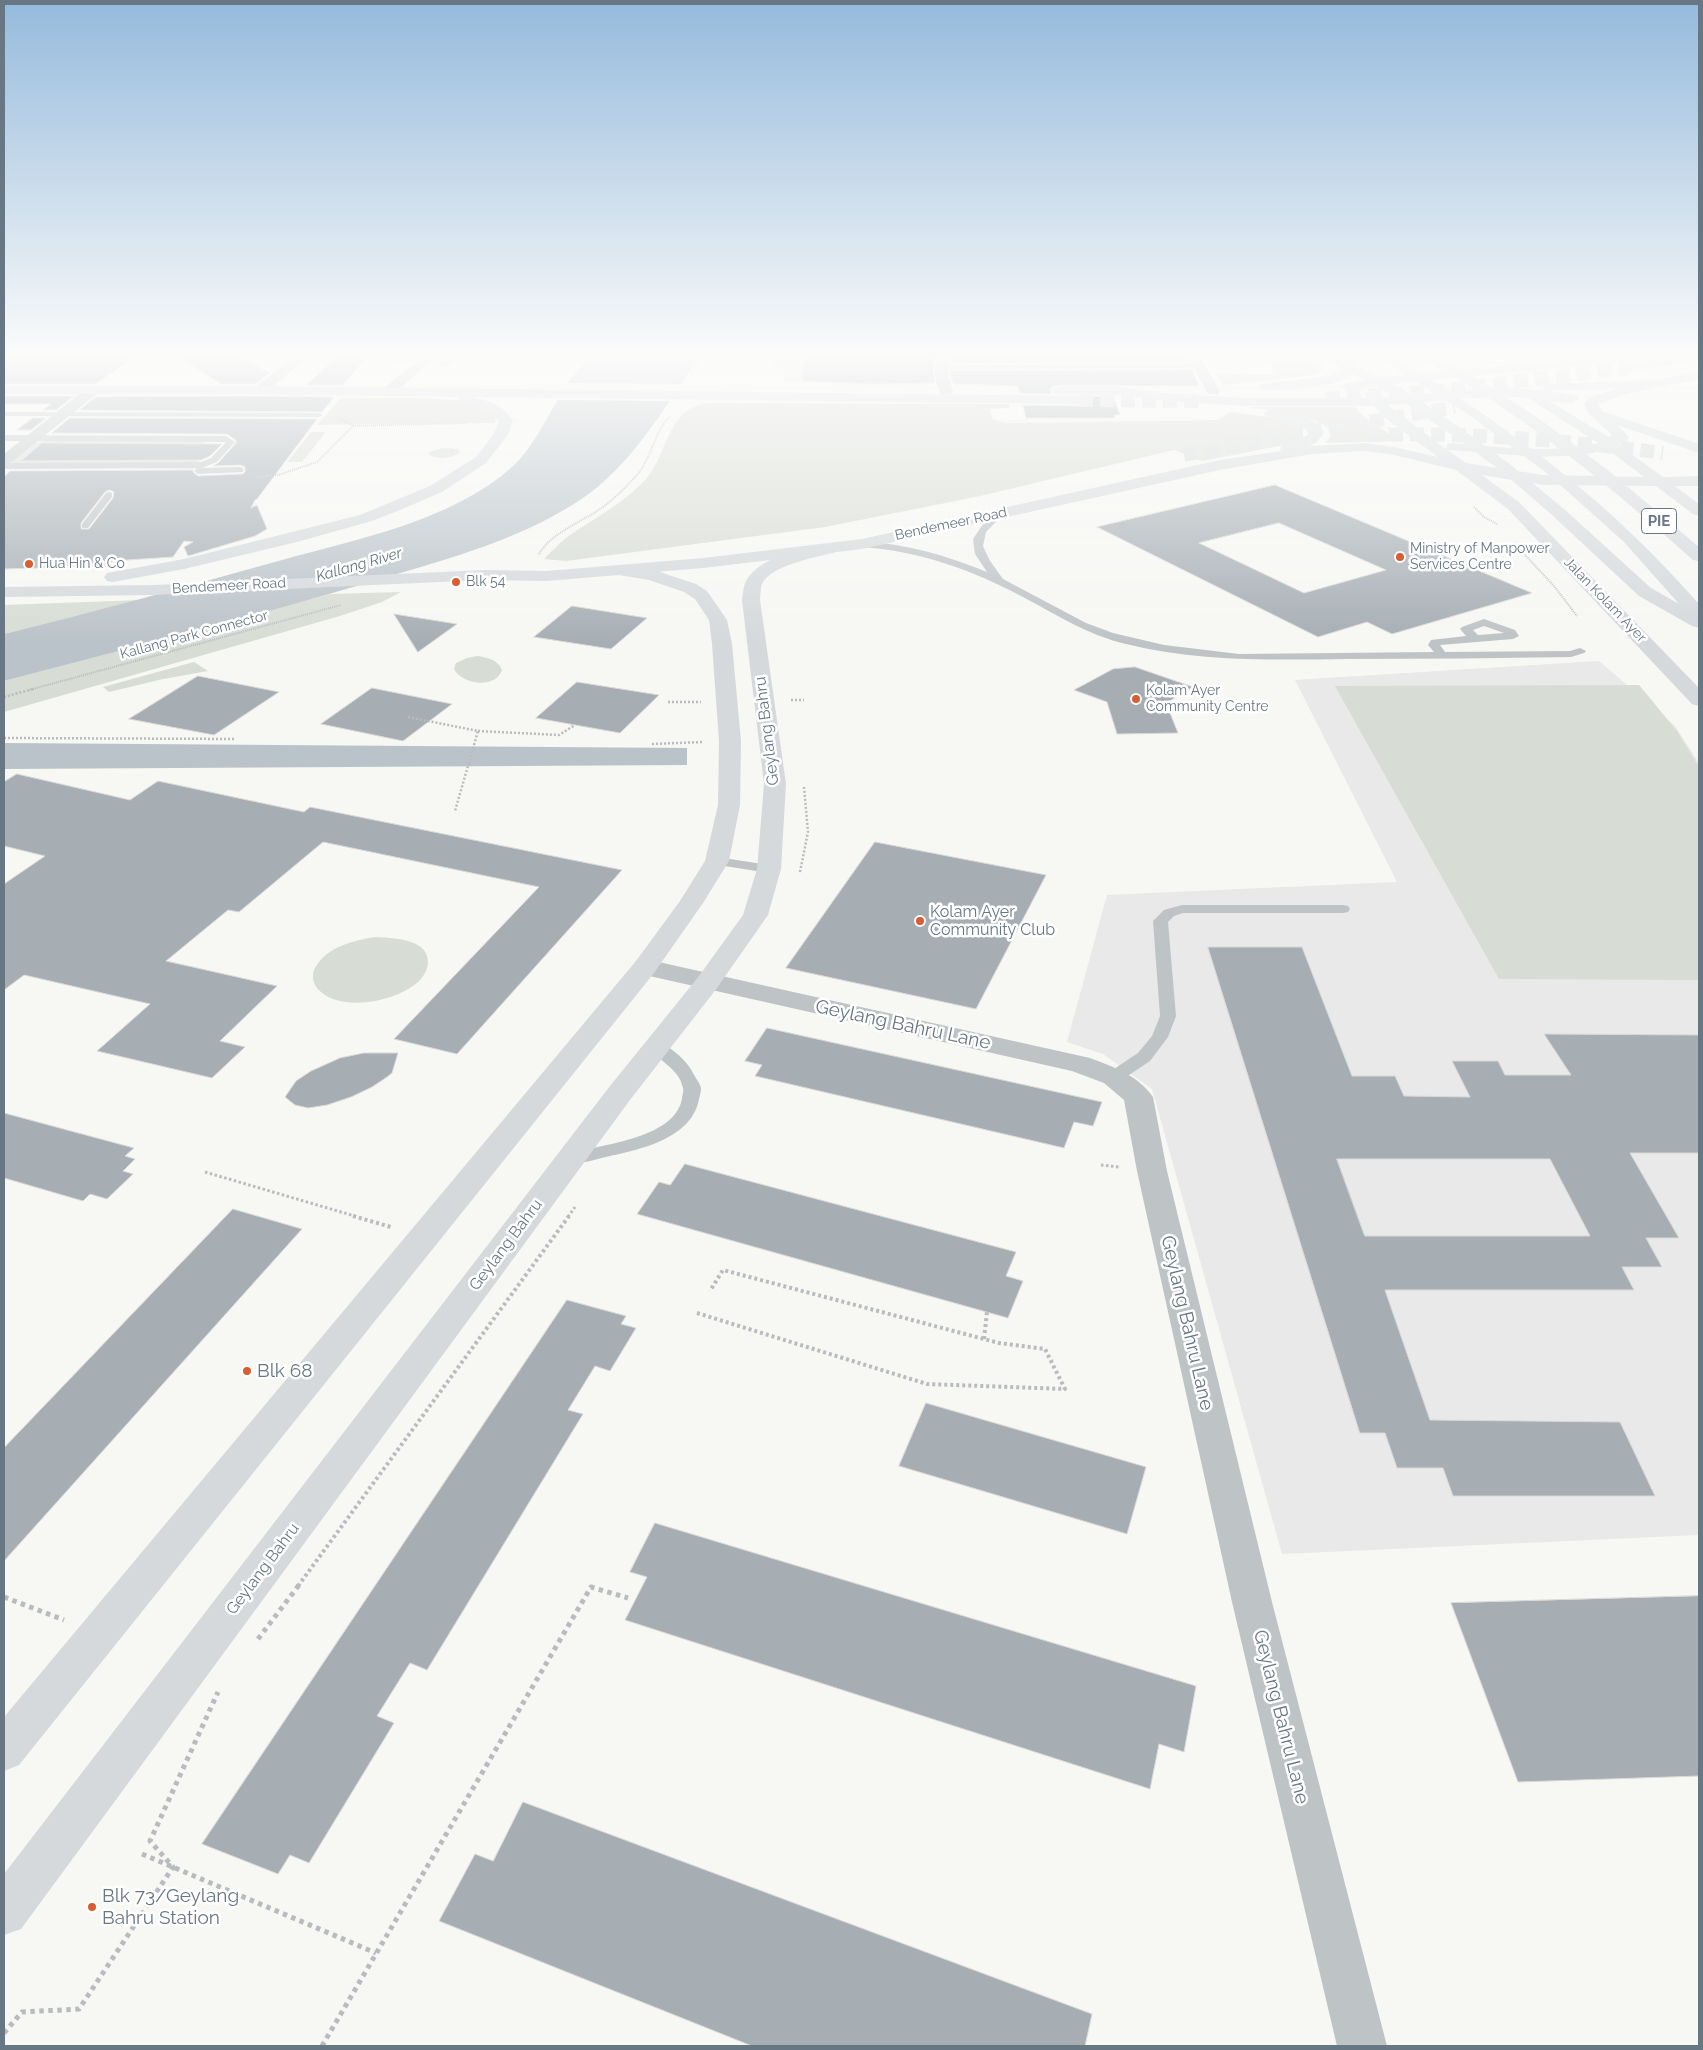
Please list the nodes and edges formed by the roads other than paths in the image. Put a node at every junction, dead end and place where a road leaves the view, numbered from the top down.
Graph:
1 (15, 453) edge
2 (221, 453) edge
3 (487, 453) edge
4 (1266, 453) edge
5 (1294, 453) edge
6 (1393, 453) edge
7 (1443, 453) edge
8 (1485, 453) edge
9 (1528, 453) edge
10 (1574, 453) edge
11 (1621, 453) edge
12 (1639, 453) tunnel mouth
13 (1663, 453) tunnel mouth
14 (1699, 460) edge
15 (4, 461) edge
16 (1220, 464) junction
17 (4, 466) edge
18 (1461, 467) junction
19 (156, 468) junction
20 (240, 470) road end
21 (131, 472) dead end
22 (1681, 481) junction
23 (1699, 481) edge
24 (1699, 493) edge
25 (109, 495) dead end
26 (998, 506) junction
27 (1699, 511) edge
28 (85, 526) dead end
29 (864, 532) junction
30 (1544, 537) junction
31 (830, 548) junction
32 (1699, 556) edge
33 (625, 571) junction
34 (485, 575) junction
35 (1000, 581) junction
36 (4, 592) edge
37 (27, 592) junction
38 (1699, 616) edge
39 (1699, 622) edge
40 (1475, 639) dead end
41 (1580, 651) dead end
42 (1442, 655) junction
43 (1699, 700) edge
44 (718, 860) junction
45 (769, 869) junction
46 (1343, 909) dead end
47 (645, 967) junction
48 (708, 982) junction
49 (657, 1047) junction
50 (1114, 1077) junction
51 (571, 1158) junction
52 (4, 1750) edge
53 (4, 1912) edge
54 (1362, 2046) edge

1 - 15 street
2 - 19 lane
3 - 37 main road
4 - 16 main road
5 - 16 main road, Bendemeer Road
6 - 18 main road, Bendemeer Road
7 - 18 main road, Jalan Kolam Ayer
8 - 39 main road
9 - 38 main road, PIE
10 - 32 main road, PIE
11 - 27 main road
12 - 22 main road
13 - 14 main road
16 - 26 main road, Bendemeer Road
16 - 30 main road
17 - 19 lane
18 - 22 main road, Bendemeer Road
18 - 30 main road, Jalan Kolam Ayer
19 - 20 lane
19 - 21 lane
22 - 23 main road, Bendemeer Road
22 - 24 main road
25 - 28 lane
26 - 29 main road, Bendemeer Road
26 - 35 lane
29 - 31 main road, Bendemeer Road
29 - 34 main road, Bendemeer Road
29 - 35 lane
30 - 43 main road, Jalan Kolam Ayer
31 - 33 main road, Bendemeer Road
31 - 45 main road, Geylang Bahru
33 - 34 main road, Bendemeer Road
33 - 44 main road
34 - 37 main road, Bendemeer Road
35 - 42 lane
36 - 37 main road, Bendemeer Road
40 - 42 lane
41 - 42 lane
44 - 45 lane
44 - 47 main road
45 - 48 main road, Geylang Bahru
46 - 50 lane
47 - 48 street, Geylang Bahru Lane
47 - 52 main road
48 - 49 main road, Geylang Bahru
48 - 50 street, Geylang Bahru Lane
49 - 51 main road, Geylang Bahru
49 - 51 lane
50 - 54 street, Geylang Bahru Lane
51 - 53 main road, Geylang Bahru

